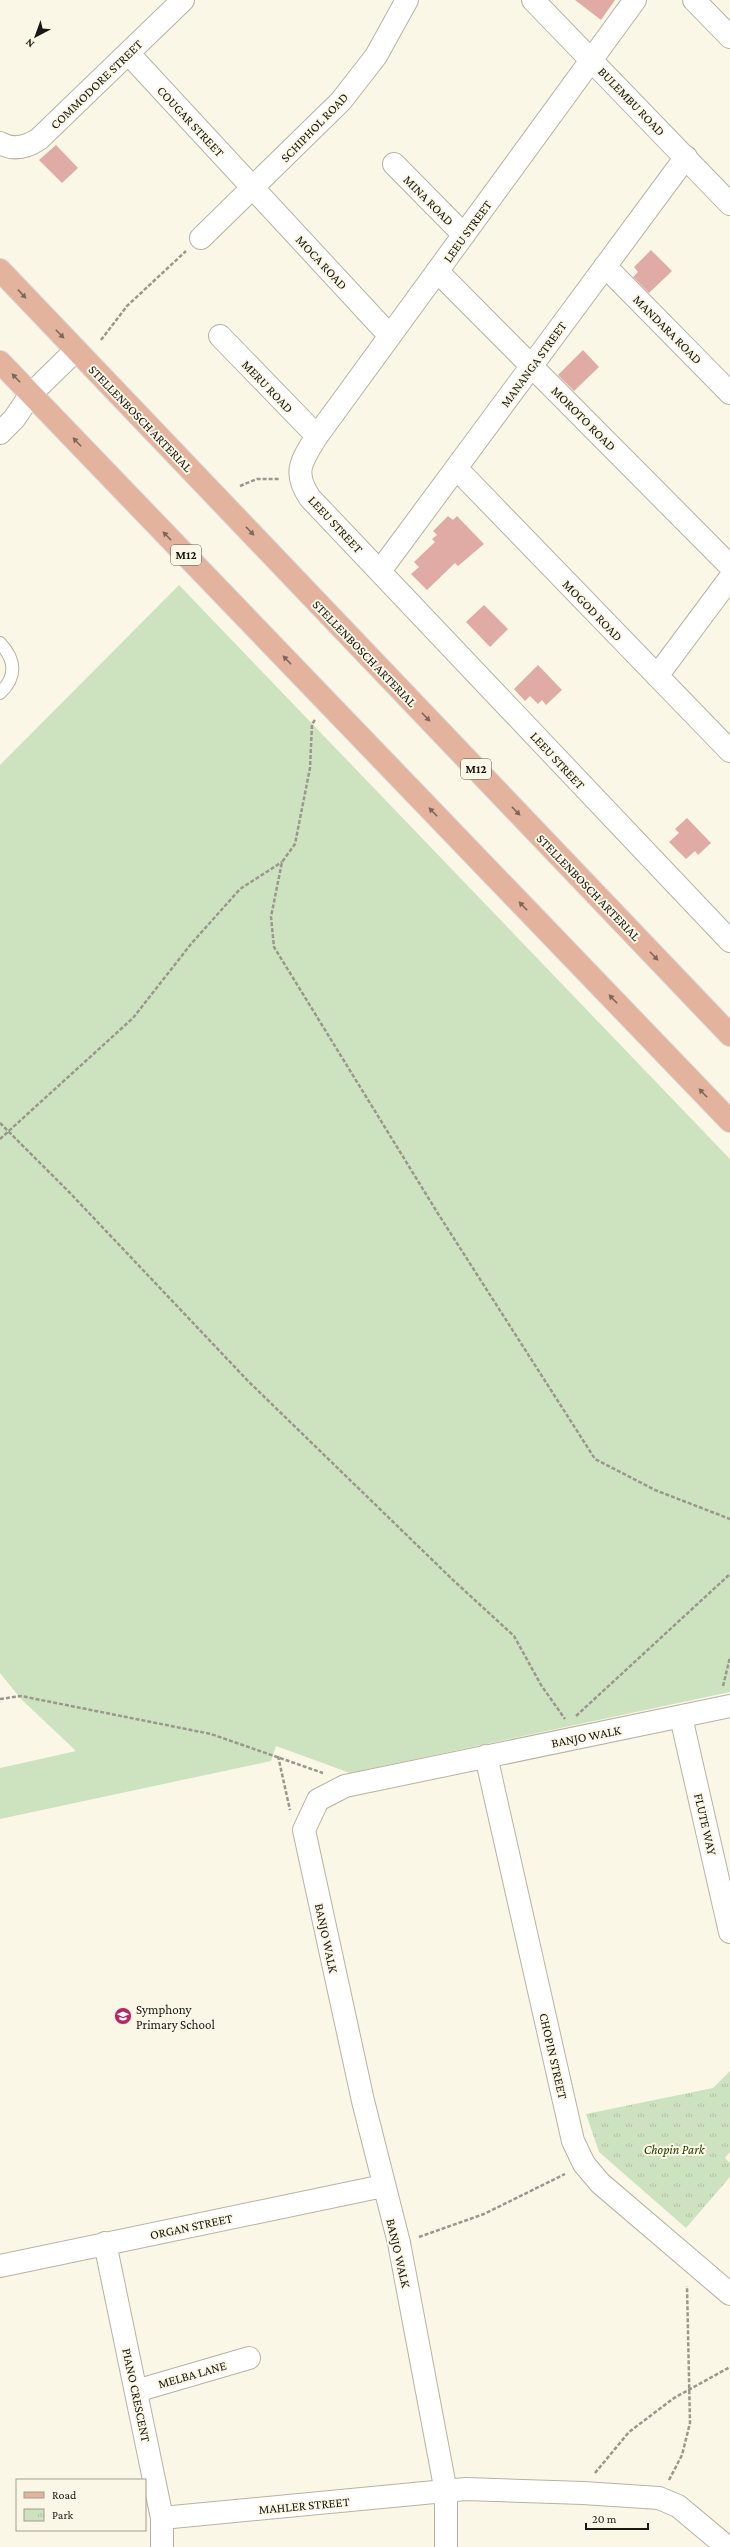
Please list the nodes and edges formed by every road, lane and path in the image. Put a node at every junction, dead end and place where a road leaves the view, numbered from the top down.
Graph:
1 (183, 0) edge
2 (407, 0) edge
3 (533, 0) edge
4 (635, 0) edge
5 (694, 0) edge
6 (730, 37) edge
7 (128, 53) junction
8 (591, 59) junction
9 (0, 143) edge
10 (686, 157) junction
11 (394, 164) dead end
12 (254, 189) junction
13 (730, 204) edge
14 (464, 235) junction
15 (202, 238) joint
16 (605, 266) junction
17 (0, 270) edge
18 (438, 271) junction
19 (220, 336) dead end
20 (390, 336) junction
21 (101, 340) dead end
22 (76, 350) junction
23 (0, 362) edge
24 (531, 366) junction
25 (730, 393) edge
26 (31, 394) junction
27 (0, 433) edge
28 (317, 436) junction
29 (456, 468) junction
30 (301, 479) junction
31 (240, 486) dead end
32 (730, 566) edge
33 (380, 571) junction
34 (730, 578) edge
35 (0, 643) edge
36 (657, 676) junction
37 (0, 693) edge
38 (315, 720) dead end
39 (730, 751) edge
40 (282, 862) junction
41 (730, 941) edge
42 (730, 1035) edge
43 (730, 1121) edge
44 (0, 1123) edge
45 (8, 1131) junction
46 (0, 1139) edge
47 (730, 1519) edge
48 (730, 1574) edge
49 (730, 1657) edge
50 (0, 1699) edge
51 (729, 1706) edge
52 (681, 1717) junction
53 (568, 1731) junction
54 (278, 1756) junction
55 (486, 1756) junction
56 (326, 1774) dead end
57 (291, 1816) dead end
58 (728, 1906) edge
59 (730, 1932) edge
60 (568, 2173) dead end
61 (383, 2186) junction
62 (417, 2238) dead end
63 (105, 2243) junction
64 (694, 2263) junction
65 (0, 2266) edge
66 (730, 2294) edge
67 (249, 2358) dead end
68 (730, 2367) edge
69 (690, 2389) junction
70 (136, 2391) junction
71 (446, 2492) junction
72 (583, 2493) junction
73 (659, 2498) junction
74 (162, 2518) junction
75 (162, 2547) edge
76 (446, 2547) edge
77 (727, 2547) edge

1 - 7 street, COMMODORE STREET
2 - 12 street, SCHIPHOL ROAD
3 - 8 street, BULEMBU ROAD
4 - 8 street, LEEU STREET
5 - 6 street
7 - 9 street, COMMODORE STREET
7 - 12 street, COUGAR STREET
8 - 10 street, BULEMBU ROAD
8 - 14 street, LEEU STREET
10 - 13 street, BULEMBU ROAD
10 - 16 street, MANANGA STREET
11 - 14 street, MINA ROAD
12 - 15 street, SCHIPHOL ROAD
12 - 20 street, MOCA ROAD
14 - 18 street, LEEU STREET
15 - 21 path
16 - 24 street, MANANGA STREET
16 - 25 street, MANDARA ROAD
17 -> 22 main road, STELLENBOSCH ARTERIAL / M12
18 - 20 street, LEEU STREET
18 - 24 street, MOROTO ROAD
19 - 28 street, MERU ROAD
20 - 28 street, LEEU STREET
22 - 26 street
22 -> 42 main road, STELLENBOSCH ARTERIAL / M12
26 -> 23 main road, M12
24 - 29 street, MANANGA STREET
24 - 32 street, MOROTO ROAD
26 - 27 street
43 -> 26 main road, M12
28 - 30 street, LEEU STREET
29 - 33 street, MANANGA STREET
29 - 36 street, MOGOD ROAD
30 - 31 path
30 - 33 street, LEEU STREET
33 - 41 street, LEEU STREET
34 - 36 street
35 - 37 lane
36 - 39 street, MOGOD ROAD
38 - 40 path
40 - 45 path
40 - 47 path
44 - 45 path
45 - 46 path
45 - 53 path
48 - 53 path
49 - 51 path
50 - 54 path
51 - 52 street, BANJO WALK
52 - 53 street, BANJO WALK
52 - 58 street, FLUTE WAY
53 - 55 street, BANJO WALK
54 - 56 path
54 - 57 path
55 - 61 street, BANJO WALK
55 - 64 street, CHOPIN STREET
58 - 59 street, FLUTE WAY
60 - 62 path
61 - 63 street, ORGAN STREET
61 - 71 street, BANJO WALK
63 - 65 street, ORGAN STREET
63 - 70 street, PIANO CRESCENT
64 - 66 street, CHOPIN STREET
64 - 69 path
67 - 70 street, MELBA LANE
68 - 69 path
69 - 72 path
69 - 73 path
70 - 74 street, PIANO CRESCENT
71 - 72 street
71 - 74 street, MAHLER STREET
71 - 76 street, BANJO WALK
72 - 73 street
73 - 77 street
74 - 75 street, PIANO CRESCENT

